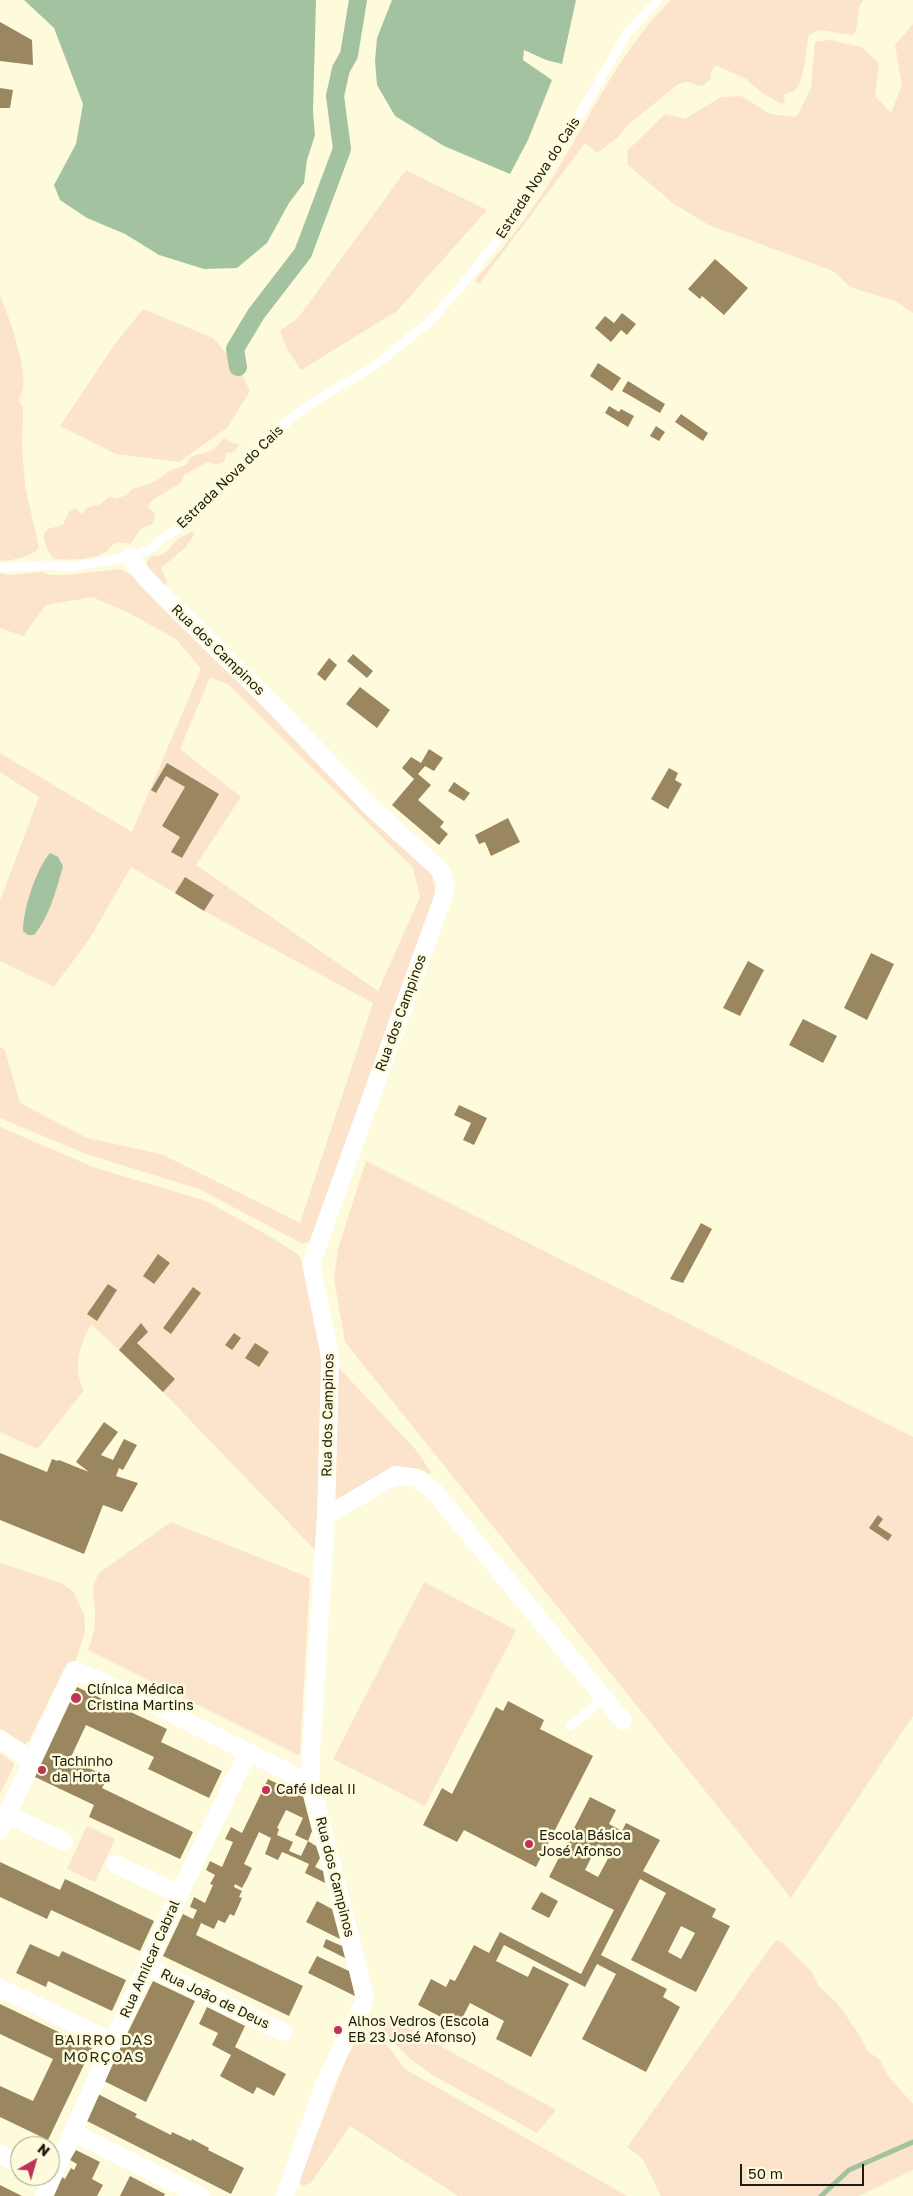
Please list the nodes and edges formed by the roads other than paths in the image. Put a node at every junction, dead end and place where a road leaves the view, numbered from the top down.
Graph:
1 (658, 0) edge
2 (130, 557) junction
3 (0, 568) edge
4 (326, 1516) junction
5 (604, 1698) junction
6 (623, 1721) dead end
7 (570, 1726) dead end
8 (0, 1739) edge
9 (248, 1752) junction
10 (32, 1761) junction
11 (311, 1784) junction
12 (4, 1822) edge
13 (64, 1841) dead end
14 (115, 1864) dead end
15 (178, 1894) junction
16 (147, 1966) junction
17 (0, 1988) edge
18 (283, 2032) dead end
19 (113, 2042) junction
20 (73, 2132) junction
21 (60, 2157) edge
22 (200, 2196) edge
23 (285, 2196) edge

1 - 2 lane, Estrada Nova do Cais
2 - 3 lane, Estrada Nova do Cais
2 - 4 street, Rua dos Campinos
4 - 5 street
4 - 11 street, Rua dos Campinos
5 - 6 street
5 - 7 lane
8 - 10 street
9 - 10 street
9 - 11 street
9 - 15 street, Rua Amilcar Cabral
10 - 12 street
11 - 23 street, Rua dos Campinos
12 - 13 street
14 - 15 street
15 - 16 street, Rua Amilcar Cabral
16 - 18 street, Rua João de Deus
16 - 19 street, Rua Amilcar Cabral
17 - 19 street
19 - 20 street, Rua Amilcar Cabral
20 - 21 street, Rua Amilcar Cabral
20 - 22 street

